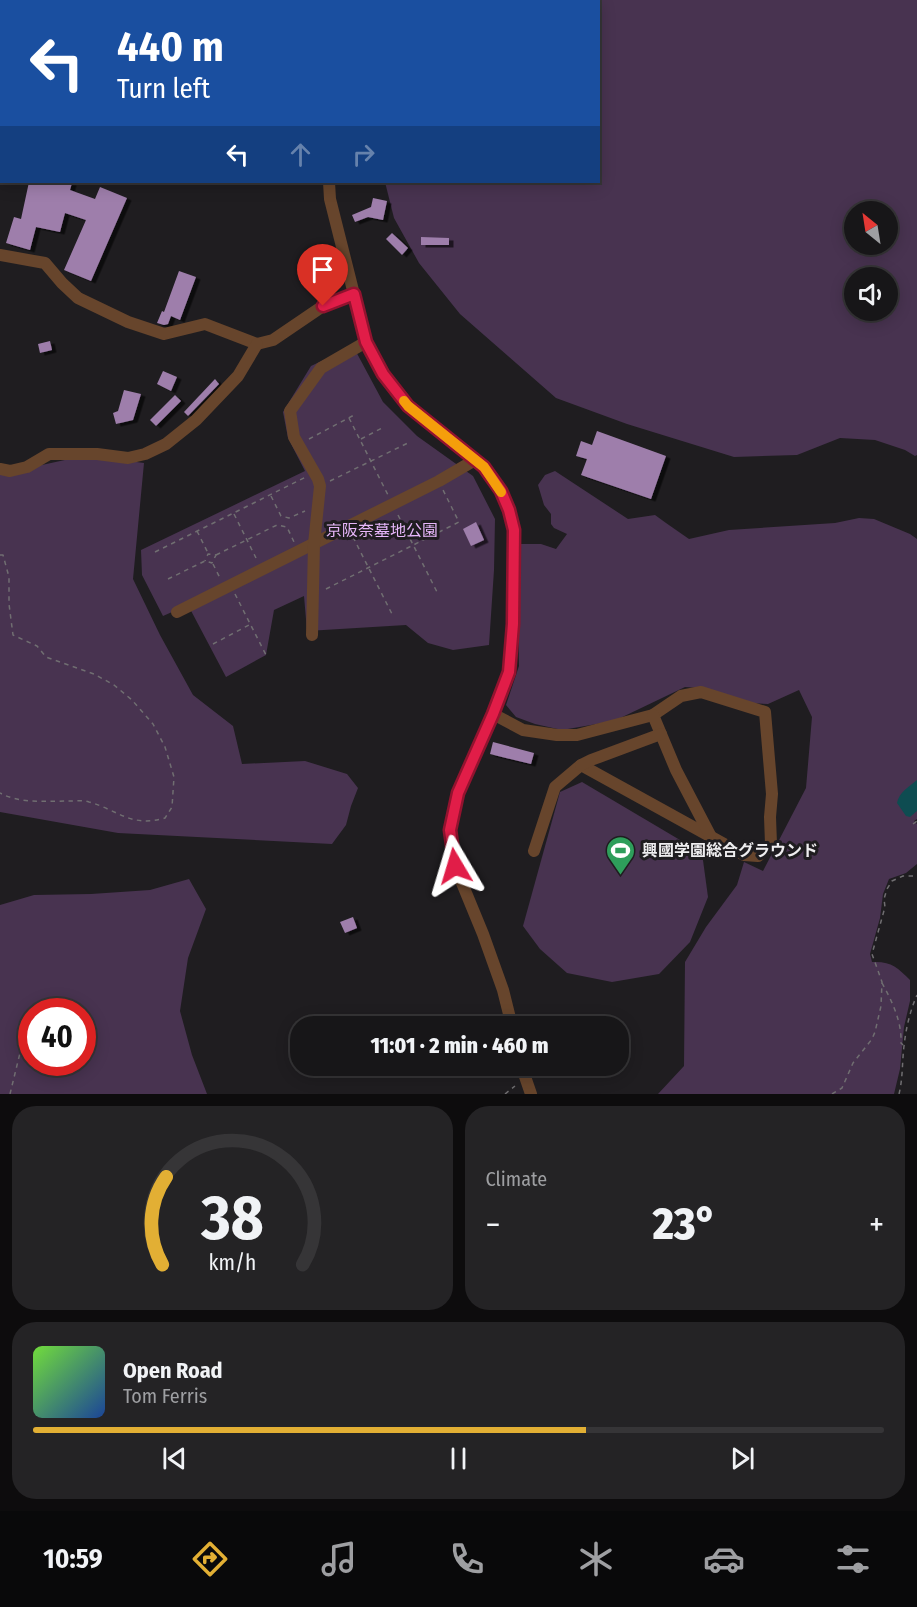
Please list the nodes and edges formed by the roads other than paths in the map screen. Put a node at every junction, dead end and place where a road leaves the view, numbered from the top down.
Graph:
1 (329, 183) edge
2 (0, 255) edge
3 (354, 294) junction
4 (366, 342) junction
5 (257, 344) junction
6 (475, 460) junction
7 (0, 469) edge
8 (314, 544) junction
9 (177, 612) dead end
10 (312, 635) dead end
11 (493, 714) junction
12 (653, 715) junction
13 (661, 734) junction
14 (581, 765) junction
15 (711, 837) junction
16 (534, 851) dead end
17 (510, 1016) edge
18 (525, 1076) edge
19 (531, 1094) edge

1 - 3 street
2 - 5 street
3 - 4 street
3 - 5 street
4 - 6 street
4 - 8 street
5 - 7 street
6 - 8 street
6 - 11 street
8 - 9 street
8 - 10 street
11 - 12 street
11 - 17 street
12 - 13 street
12 - 15 street
13 - 14 street
13 - 15 street
14 - 15 street
14 - 16 street
18 - 19 street

